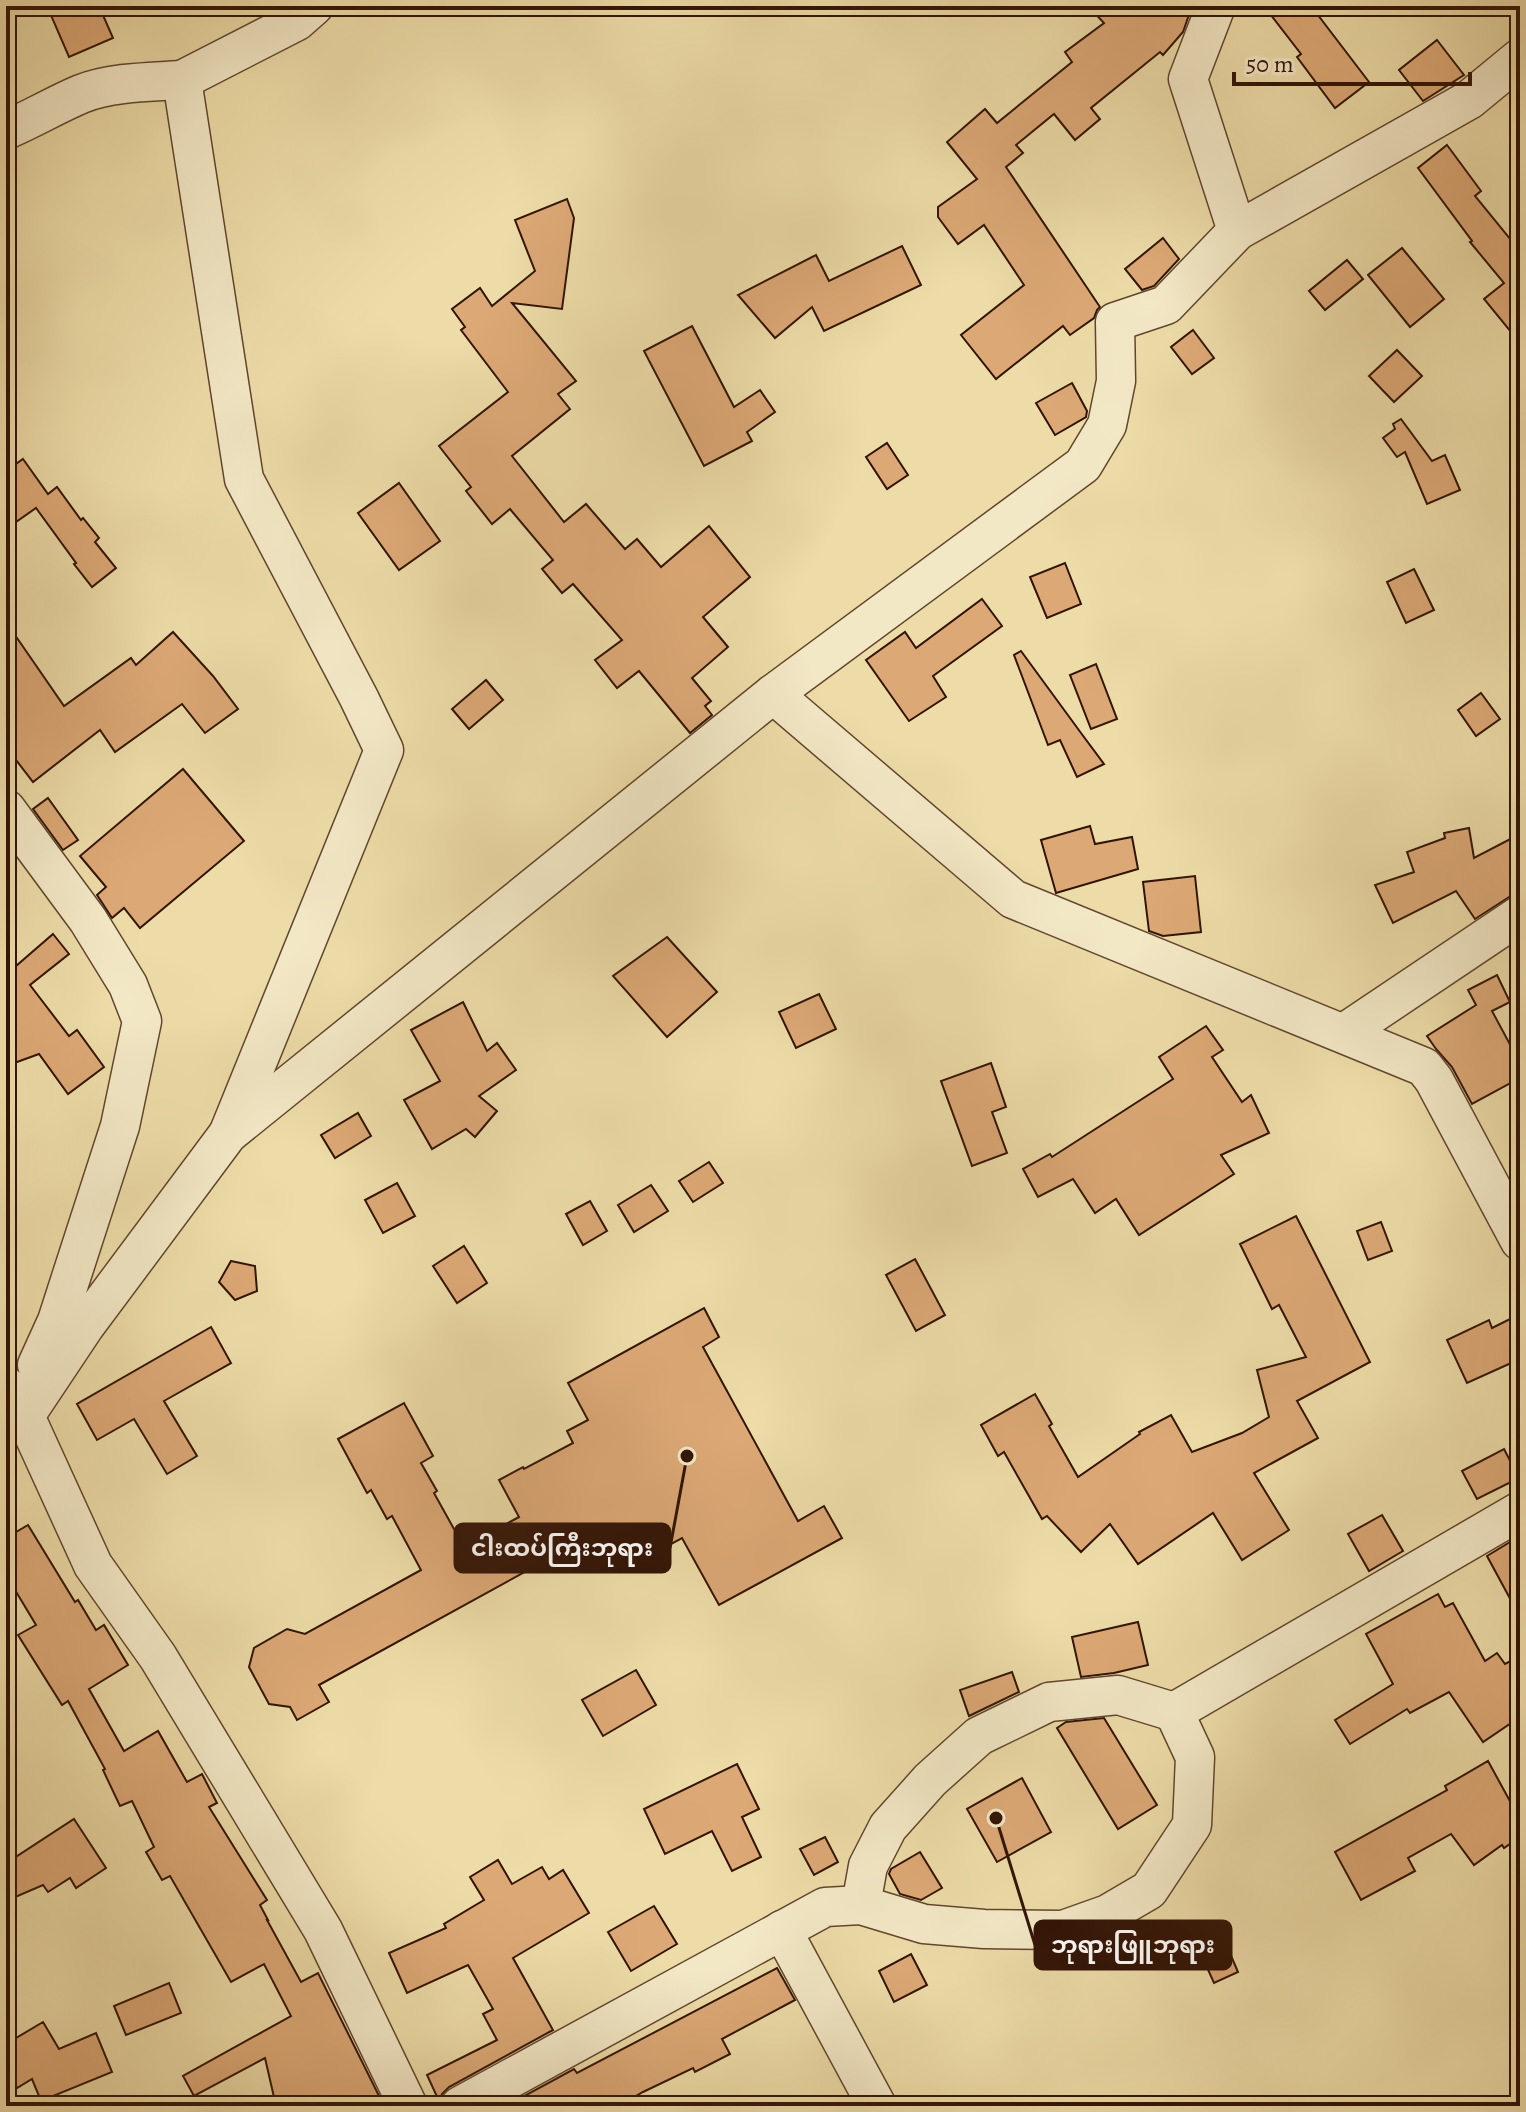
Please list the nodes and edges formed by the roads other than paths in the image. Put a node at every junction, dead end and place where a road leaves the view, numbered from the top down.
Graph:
1 (314, 6) edge
2 (1216, 6) edge
3 (1520, 58) edge
4 (182, 80) junction
5 (6, 130) edge
6 (1237, 231) junction
7 (773, 694) junction
8 (6, 809) edge
9 (1520, 915) edge
10 (1344, 1033) junction
11 (228, 1134) junction
12 (1520, 1241) edge
13 (14, 1407) edge
14 (1520, 1511) edge
15 (1174, 1712) junction
16 (861, 1905) junction
17 (782, 1930) junction
18 (408, 2106) edge
19 (460, 2106) edge
20 (877, 2106) edge

1 - 4 street
2 - 6 street
3 - 6 street
4 - 5 street
4 - 11 street
6 - 7 street
7 - 10 street
7 - 11 street
8 - 13 street
9 - 10 street
10 - 12 street
11 - 13 street
13 - 18 street
14 - 15 street
15 - 16 street
15 - 16 street
16 - 17 street
17 - 19 street
17 - 20 street

